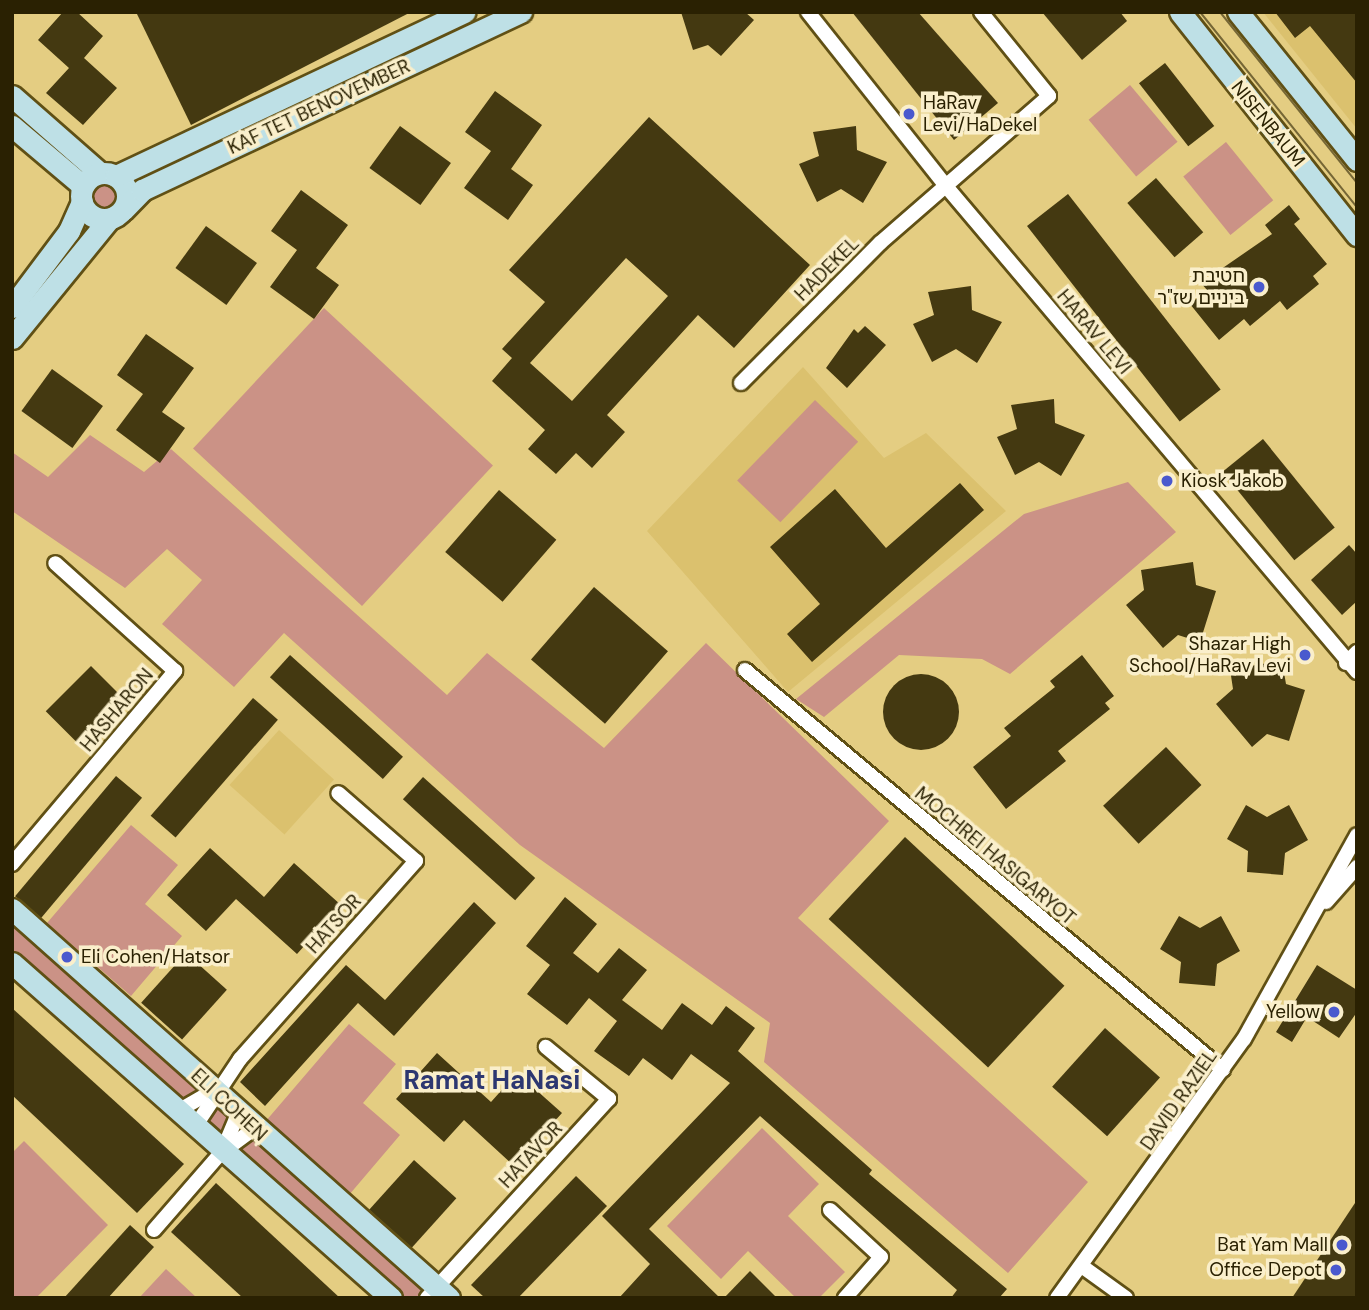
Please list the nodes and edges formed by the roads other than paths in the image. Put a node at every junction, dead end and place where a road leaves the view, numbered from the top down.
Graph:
1 (464, 12) edge
2 (521, 12) edge
3 (808, 12) edge
4 (981, 12) edge
5 (1180, 12) edge
6 (1238, 12) edge
7 (12, 96) edge
8 (12, 126) edge
9 (1357, 160) edge
10 (108, 174) junction
11 (944, 185) junction
12 (83, 194) junction
13 (116, 215) junction
14 (1357, 234) edge
15 (12, 307) edge
16 (12, 338) edge
17 (741, 383) dead end
18 (55, 563) dead end
19 (1353, 662) edge
20 (745, 670) dead end
21 (338, 793) dead end
22 (1357, 835) edge
23 (12, 864) edge
24 (1357, 867) edge
25 (12, 909) edge
26 (1315, 913) junction
27 (12, 964) edge
28 (546, 1047) dead end
29 (1223, 1070) junction
30 (214, 1090) junction
31 (178, 1111) junction
32 (238, 1114) junction
33 (194, 1128) junction
34 (255, 1128) junction
35 (221, 1153) junction
36 (830, 1210) dead end
37 (154, 1230) dead end
38 (1083, 1268) junction
39 (437, 1294) edge
40 (391, 1298) edge
41 (845, 1298) edge
42 (1057, 1298) edge
43 (1126, 1298) edge

1 - 10 street, KAF TET BENOVEMBER
2 - 13 street, KAF TET BENOVEMBER
3 - 11 street, HARAV LEVI
4 - 11 street, HADEKEL
5 - 14 street, NISENBAUM
6 - 9 street
7 - 10 street
8 - 12 street
10 - 12 street, KAF TET BENOVEMBER
10 - 13 street
11 - 17 street, HADEKEL
11 - 19 street, HARAV LEVI
12 - 13 street
12 - 15 street
13 - 16 street, KAF TET BENOVEMBER
18 - 23 street, HASHARON
20 - 29 street, MOCHREI HASIGARYOT
21 - 30 street, HATSOR
22 - 26 street, DAVID RAZIEL
24 - 26 street, DAVID RAZIEL
25 - 30 street, ELI COHEN
26 - 29 street, DAVID RAZIEL
27 - 31 street, ELI COHEN
28 - 39 street, HATAVOR
29 - 38 street, DAVID RAZIEL
30 - 31 street, HATSOR
30 - 32 street, ELI COHEN
30 - 33 street, HATSOR
31 - 33 street, ELI COHEN
32 - 34 street, ELI COHEN
32 - 35 street
33 - 35 street, ELI COHEN
34 - 35 street
34 - 39 street, ELI COHEN
35 - 37 street
35 - 40 street, ELI COHEN
36 - 41 street
38 - 42 street, DAVID RAZIEL
38 - 43 street

